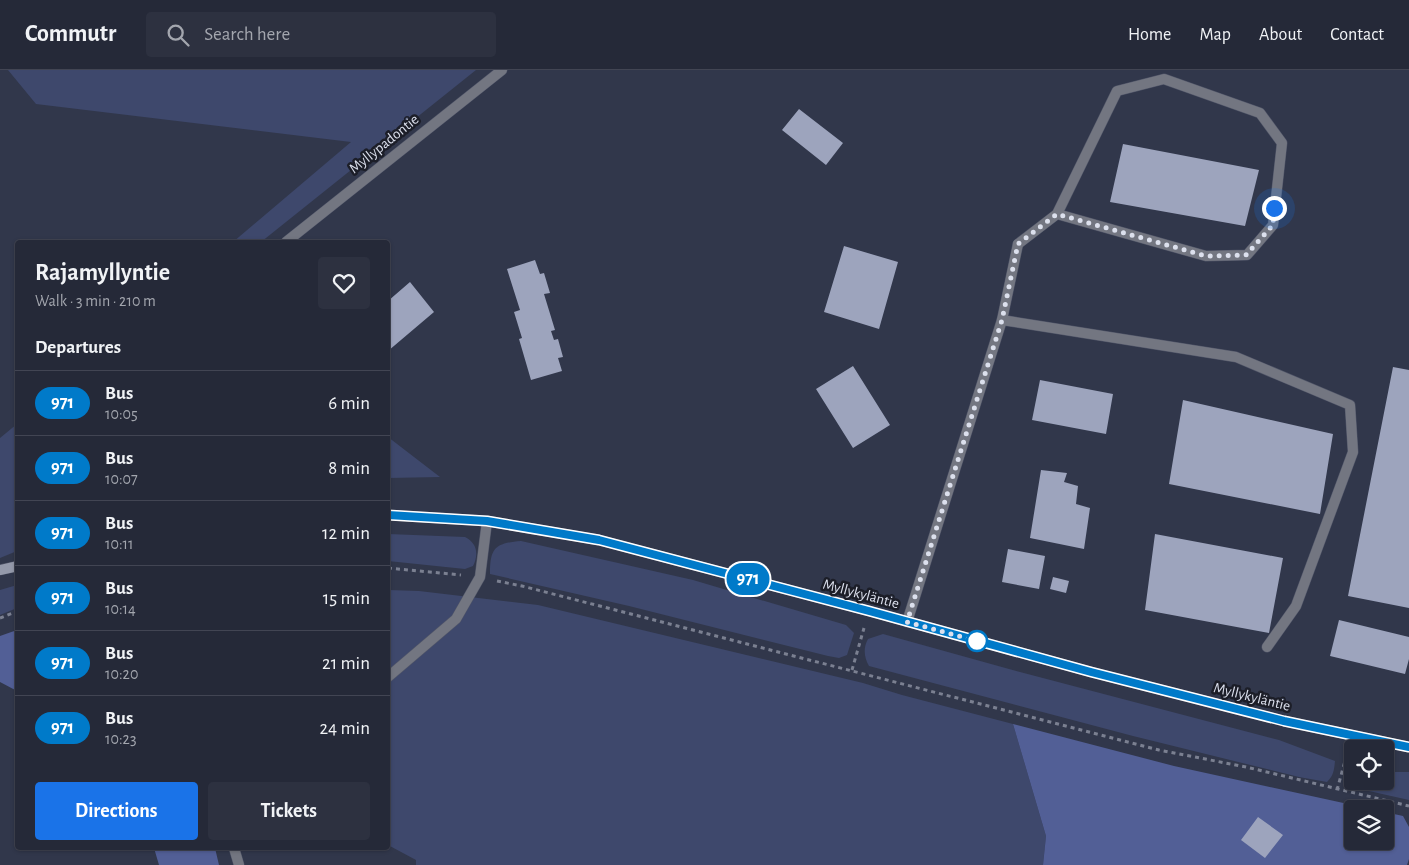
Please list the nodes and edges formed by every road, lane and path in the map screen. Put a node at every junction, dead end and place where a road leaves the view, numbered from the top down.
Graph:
1 (502, 70) edge
2 (1057, 214) junction
3 (289, 240) edge
4 (1002, 320) junction
5 (390, 515) edge
6 (487, 521) junction
7 (15, 567) edge
8 (390, 568) edge
9 (0, 570) edge
10 (480, 577) junction
11 (869, 611) junction
12 (15, 612) edge
13 (0, 618) edge
14 (907, 622) junction
15 (1267, 647) dead end
16 (852, 671) junction
17 (390, 675) edge
18 (1409, 747) edge
19 (1344, 767) edge
20 (1337, 790) junction
21 (1409, 806) edge
22 (235, 850) edge
23 (239, 865) edge

1 - 3 street, Myllypadontie
2 - 2 street
2 - 4 street
4 - 14 street
4 - 15 street
5 - 6 main road, Myllykyläntie
6 - 10 street
6 - 11 main road, Myllykyläntie
7 - 9 main road
8 - 10 path
10 - 16 path
10 - 17 street
11 - 14 main road, Myllykyläntie
11 - 16 path
12 - 13 path
14 - 18 main road, Myllykyläntie
16 - 20 path
19 - 20 path
20 - 21 path
22 - 23 street

